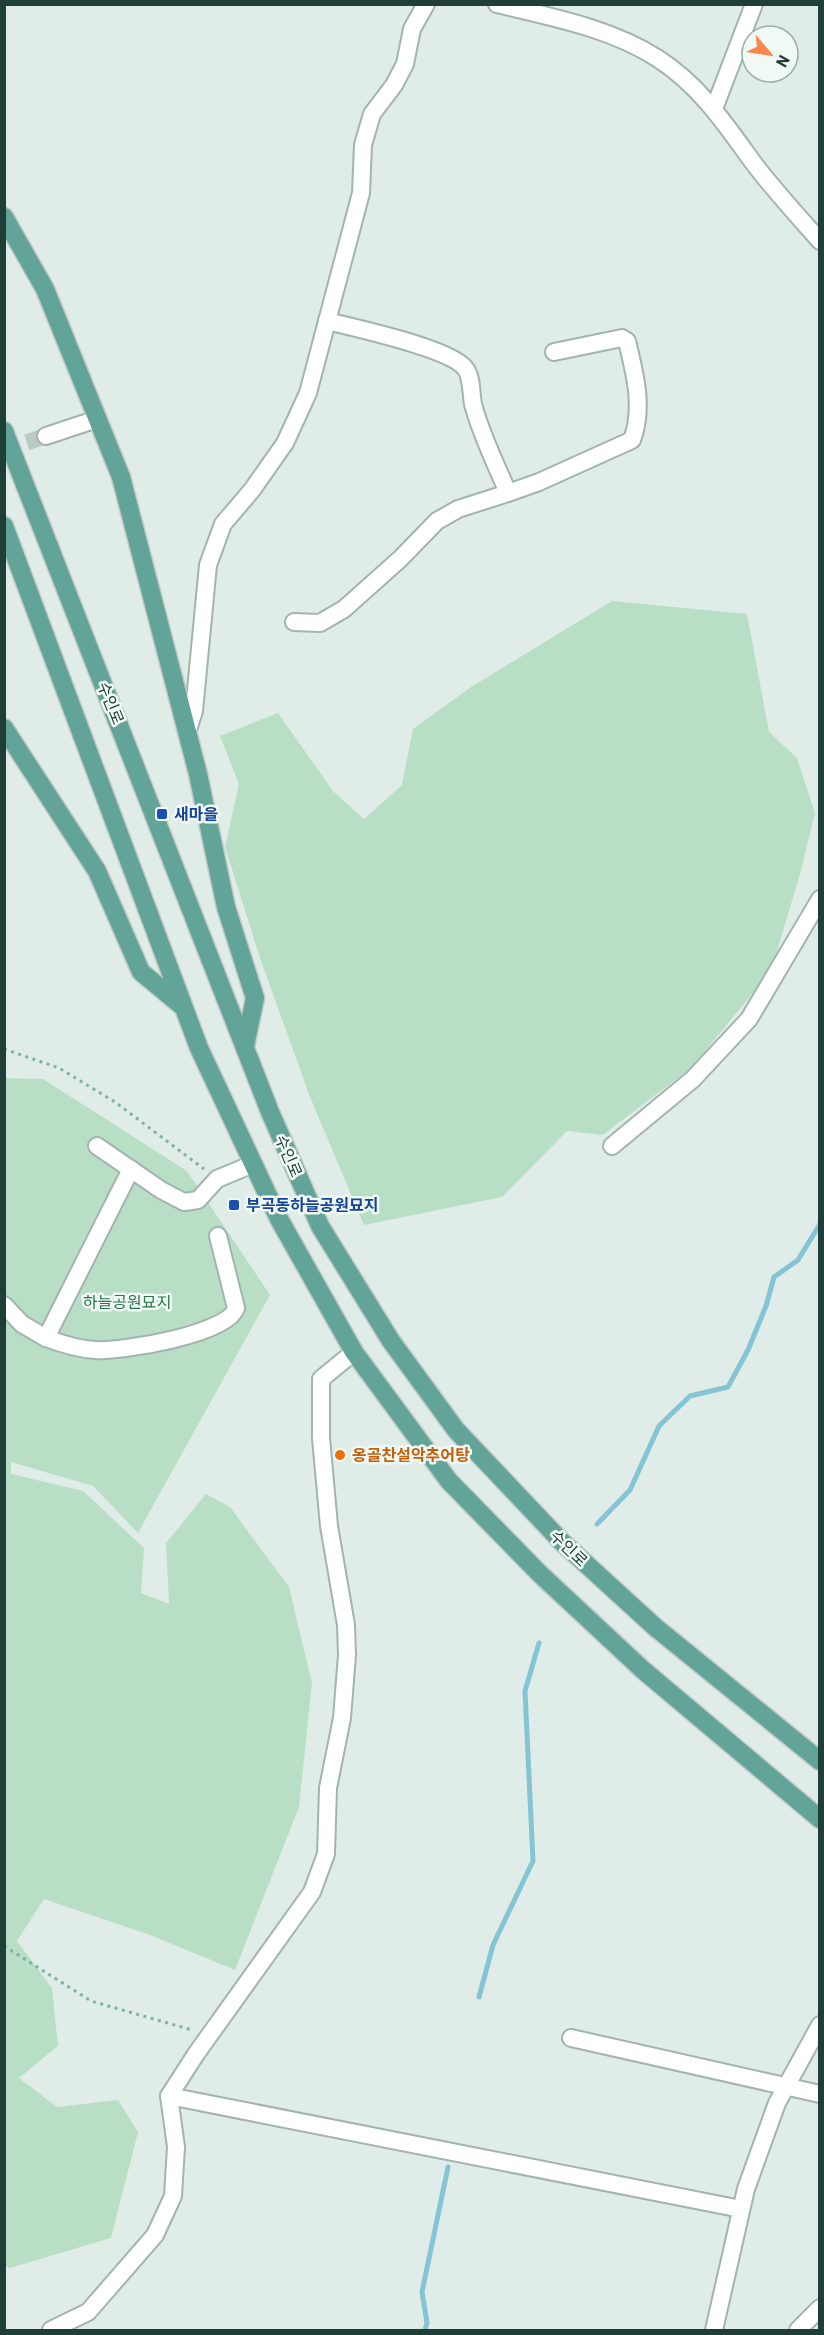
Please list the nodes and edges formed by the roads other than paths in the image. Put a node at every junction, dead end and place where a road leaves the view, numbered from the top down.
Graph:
1 (426, 4) edge
2 (497, 4) edge
3 (754, 4) edge
4 (714, 109) junction
5 (4, 217) edge
6 (819, 241) edge
7 (327, 321) junction
8 (554, 352) dead end
9 (98, 419) junction
10 (4, 431) edge
11 (46, 436) tunnel mouth
12 (508, 493) junction
13 (4, 526) edge
14 (294, 622) dead end
15 (4, 728) edge
16 (187, 732) junction
17 (819, 899) edge
18 (184, 1008) junction
19 (245, 1046) junction
20 (97, 1146) dead end
21 (612, 1146) dead end
22 (253, 1164) junction
23 (131, 1170) junction
24 (218, 1236) dead end
25 (4, 1305) edge
26 (46, 1338) junction
27 (354, 1352) junction
28 (819, 1761) edge
29 (819, 1819) edge
30 (819, 2025) edge
31 (571, 2038) dead end
32 (786, 2087) junction
33 (819, 2094) edge
34 (169, 2096) junction
35 (741, 2209) junction
36 (819, 2308) edge
37 (51, 2331) edge
38 (714, 2331) edge
39 (798, 2331) edge

1 - 7 street
2 - 4 street
3 - 4 street
4 - 6 street
5 - 9 main road
7 - 12 street
7 - 16 street
8 - 12 street
9 - 11 street
9 - 16 main road
10 - 19 main road, 수인로
12 - 14 street
13 - 18 main road
15 - 18 main road
16 - 19 main road
17 - 21 street
18 - 22 main road
19 - 28 main road, 수인로
20 - 23 street
22 - 23 street
22 - 27 main road
23 - 26 street
24 - 26 street
25 - 26 street
27 - 29 main road
27 - 34 street
30 - 32 street
31 - 32 street
32 - 33 street
32 - 35 street
34 - 35 street
34 - 37 street
35 - 38 street
36 - 39 street

